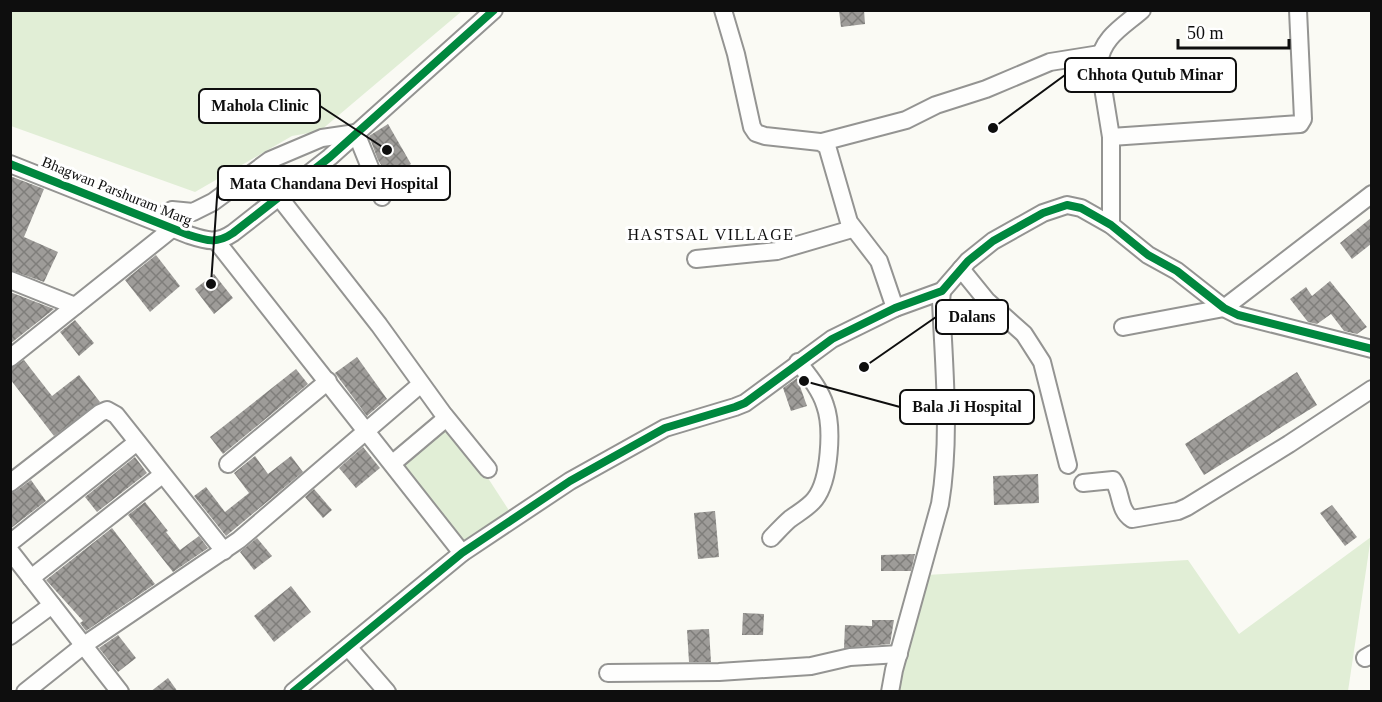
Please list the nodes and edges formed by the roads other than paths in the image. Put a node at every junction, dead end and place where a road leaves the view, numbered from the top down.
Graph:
1 (494, 10) edge
2 (723, 10) edge
3 (1142, 10) edge
4 (1298, 10) edge
5 (1100, 54) junction
6 (357, 133) junction
7 (1111, 136) junction
8 (822, 142) junction
9 (10, 164) edge
10 (1371, 194) edge
11 (279, 197) junction
12 (382, 197) dead end
13 (153, 220) junction
14 (1111, 225) junction
15 (172, 228) junction
16 (852, 229) junction
17 (217, 242) junction
18 (696, 259) dead end
19 (961, 269) junction
20 (10, 280) edge
21 (942, 291) junction
22 (75, 306) junction
23 (895, 308) junction
24 (1224, 308) junction
25 (1123, 327) dead end
26 (1371, 349) edge
27 (10, 358) edge
28 (798, 362) junction
29 (328, 381) junction
30 (421, 384) junction
31 (1371, 389) edge
32 (445, 416) junction
33 (367, 430) junction
34 (137, 442) junction
35 (393, 463) junction
36 (228, 464) dead end
37 (1068, 465) dead end
38 (488, 469) dead end
39 (162, 475) junction
40 (10, 483) edge
41 (1083, 483) dead end
42 (771, 538) dead end
43 (10, 543) edge
44 (10, 551) edge
45 (224, 551) junction
46 (462, 553) junction
47 (31, 578) junction
48 (52, 605) junction
49 (10, 636) edge
50 (84, 645) junction
51 (348, 647) junction
52 (899, 654) junction
53 (608, 673) dead end
54 (114, 690) edge
55 (295, 691) edge
56 (25, 692) edge
57 (387, 692) edge
58 (890, 692) edge

1 - 6 street
2 - 8 street
3 - 5 street
4 - 7 street
5 - 7 street
5 - 8 street
6 - 11 street
6 - 12 street
6 - 13 street, Bhagwan Parshuram Marg
7 - 14 street
8 - 16 street
9 - 13 street, Bhagwan Parshuram Marg
10 - 24 street
11 - 17 street
11 - 30 street
13 - 15 street, Bhagwan Parshuram Marg
14 - 19 street
14 - 24 street
15 - 17 street, Bhagwan Parshuram Marg
15 - 22 street
16 - 18 street
16 - 23 street
17 - 29 street
19 - 21 street
19 - 37 street
20 - 22 street
21 - 23 street
21 - 52 street
22 - 27 street
23 - 28 street
24 - 25 street
24 - 26 street
28 - 42 street
28 - 46 street
29 - 33 street
29 - 36 street
30 - 32 street
30 - 33 street
31 - 41 street
32 - 35 street
32 - 38 street
33 - 35 street
33 - 45 street
34 - 39 street
34 - 40 street
34 - 43 street
35 - 46 street
39 - 45 street
39 - 47 street
44 - 47 street
45 - 50 street
46 - 51 street
47 - 48 street
48 - 49 street
48 - 50 street
50 - 54 street
50 - 56 street
51 - 55 street
51 - 57 street
52 - 53 street
52 - 58 street

